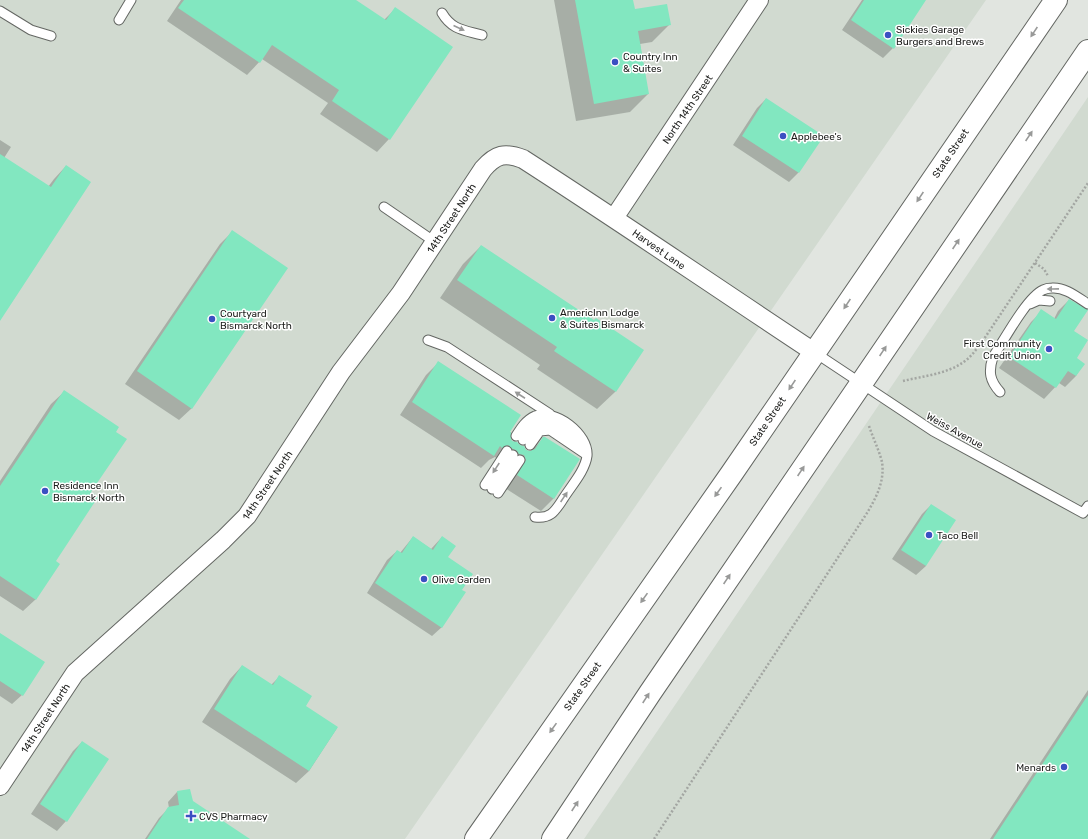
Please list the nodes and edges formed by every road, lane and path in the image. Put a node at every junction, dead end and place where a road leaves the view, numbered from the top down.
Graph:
1 (131, 0) edge
2 (759, 0) edge
3 (1056, 0) edge
4 (0, 11) edge
5 (442, 13) dead end
6 (118, 20) dead end
7 (482, 35) dead end
8 (52, 36) dead end
9 (1088, 50) edge
10 (501, 155) joint
11 (1088, 182) edge
12 (384, 208) dead end
13 (614, 218) junction
14 (435, 242) junction
15 (1035, 262) junction
16 (1052, 288) junction
17 (1046, 304) dead end
18 (1088, 304) edge
19 (1022, 312) junction
20 (428, 340) dead end
21 (814, 352) junction
22 (903, 381) dead end
23 (860, 383) junction
24 (1000, 392) dead end
25 (553, 416) junction
26 (869, 426) dead end
27 (587, 451) junction
28 (491, 489) joint
29 (1088, 506) edge
30 (534, 517) dead end
31 (0, 786) edge
32 (476, 839) edge
33 (553, 839) edge
34 (654, 839) edge

1 - 6 lane
2 - 13 street, North 14th Street
3 -> 21 highway, State Street
4 - 8 lane
5 -> 7 lane
23 -> 9 highway
10 - 13 street, Harvest Lane
10 - 14 street, 14th Street North
11 - 15 path
12 - 14 lane
13 - 21 street, Harvest Lane
14 - 31 street, 14th Street North
15 - 16 path
15 - 22 path
18 -> 16 lane
16 - 19 lane
17 - 19 lane
19 - 24 lane
25 -> 20 lane
21 - 23 lane, Weiss Avenue
21 -> 32 highway, State Street
23 - 29 lane, Weiss Avenue
33 -> 23 highway
25 - 27 lane
25 - 27 lane
26 - 34 path
30 -> 27 lane
28 -> 28 lane

